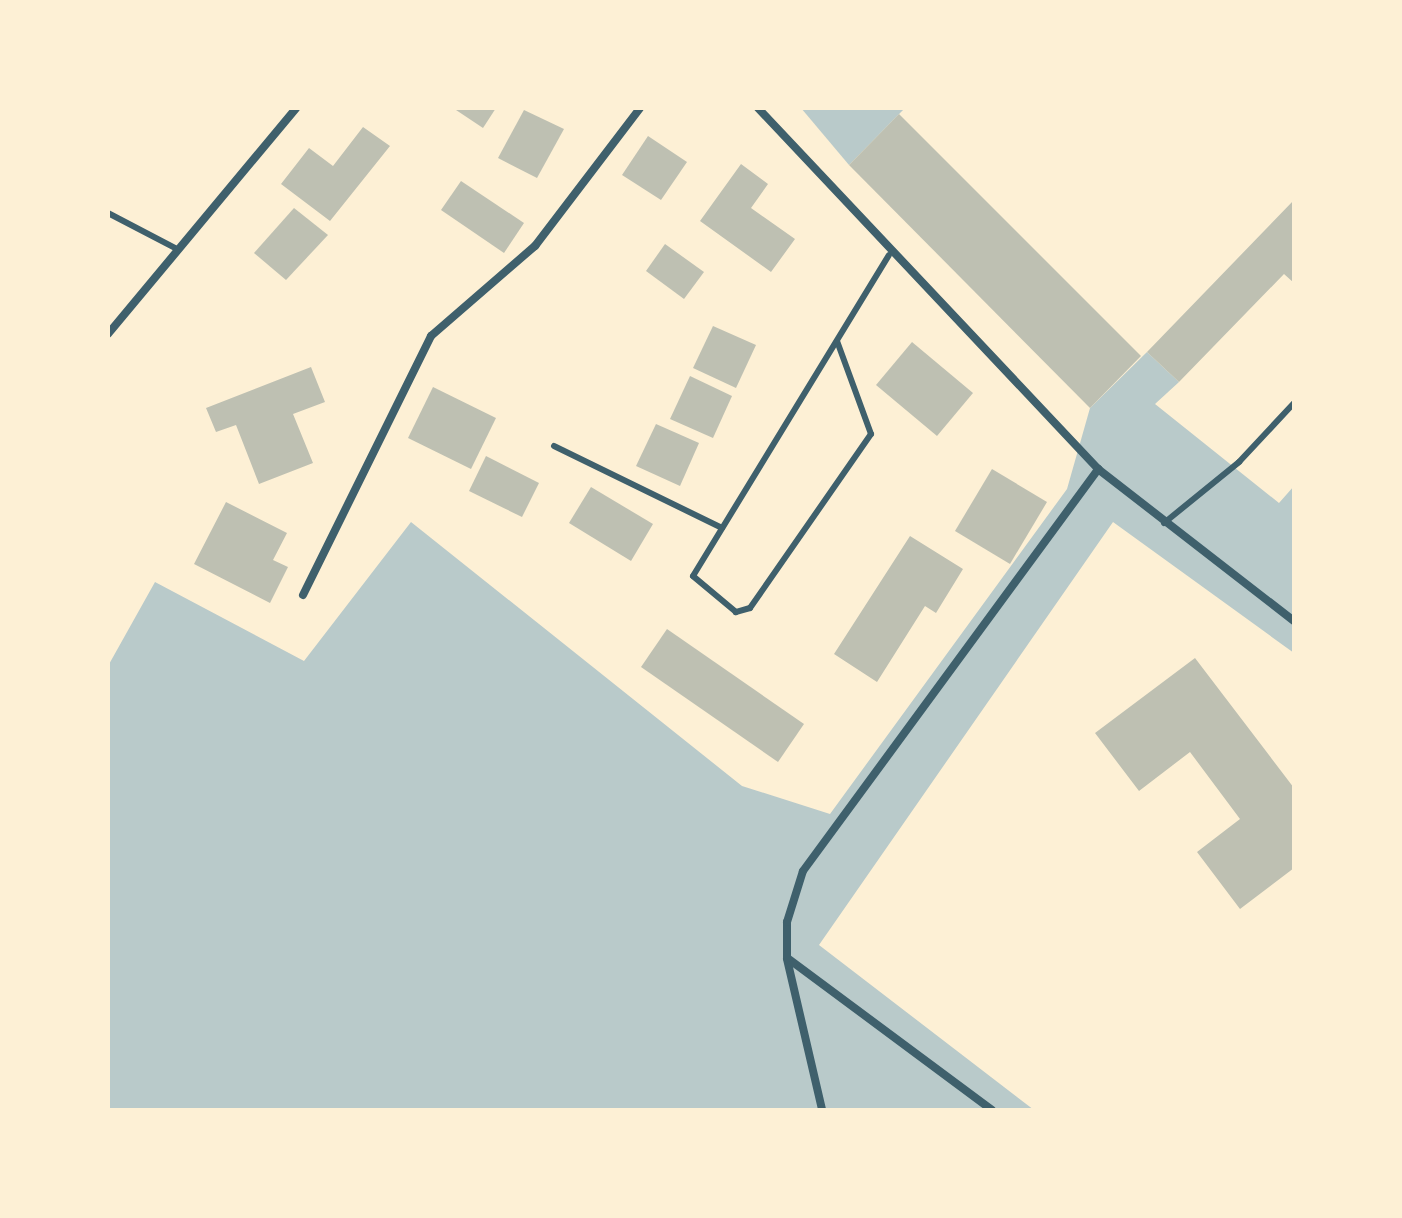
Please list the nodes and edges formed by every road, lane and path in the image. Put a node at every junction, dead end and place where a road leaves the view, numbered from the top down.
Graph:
1 (296, 108) edge
2 (640, 108) edge
3 (758, 108) edge
4 (108, 213) edge
5 (175, 248) junction
6 (889, 255) junction
7 (108, 334) edge
8 (837, 341) junction
9 (1294, 403) edge
10 (554, 446) dead end
11 (1098, 469) junction
12 (1164, 523) junction
13 (722, 528) junction
14 (303, 595) dead end
15 (1294, 621) edge
16 (787, 958) junction
17 (822, 1110) edge
18 (992, 1110) edge

1 - 5 street
2 - 14 street
3 - 6 street
4 - 5 lane
5 - 7 street
6 - 8 lane
6 - 11 street
8 - 13 lane
8 - 13 lane
9 - 12 lane
10 - 13 lane
11 - 12 street
11 - 16 street
12 - 15 street
16 - 17 street
16 - 18 street

